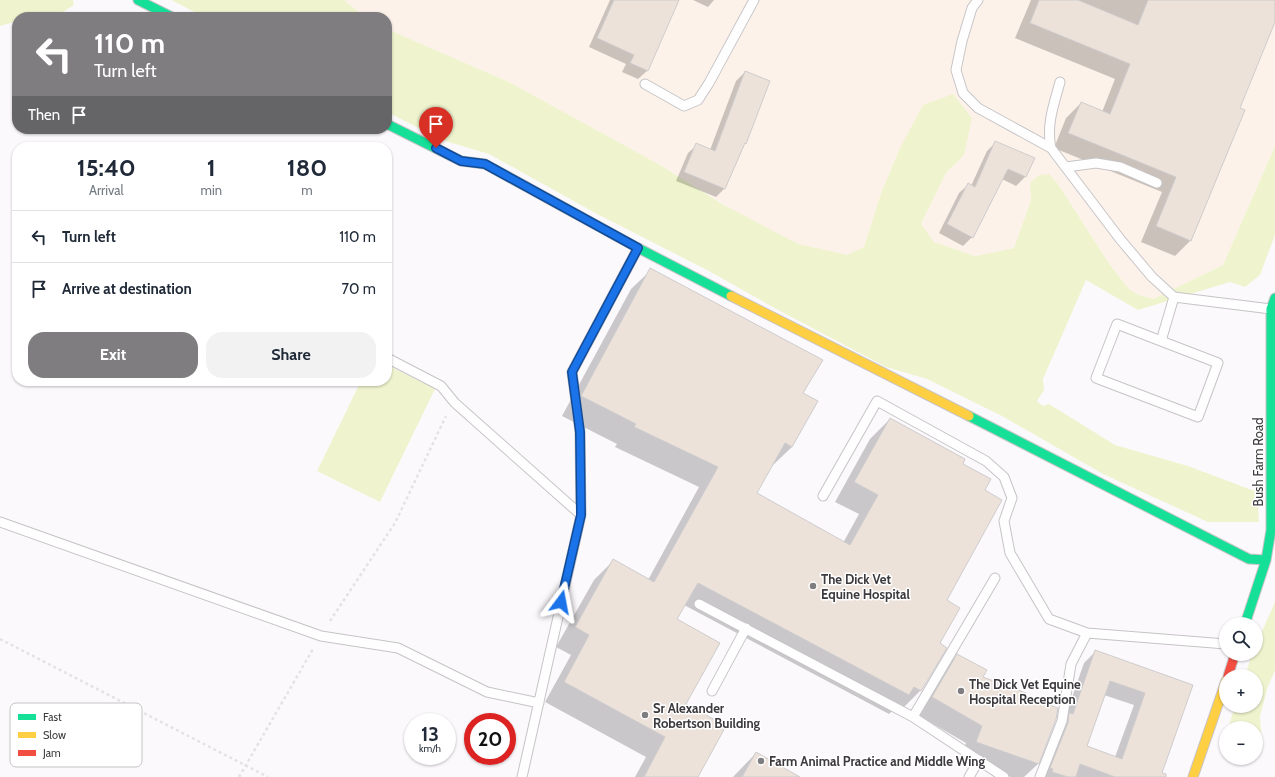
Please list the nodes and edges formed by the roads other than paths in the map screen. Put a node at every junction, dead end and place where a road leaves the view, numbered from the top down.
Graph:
1 (138, 0) edge
2 (754, 0) edge
3 (978, 0) edge
4 (162, 12) edge
5 (1060, 82) dead end
6 (645, 84) dead end
7 (392, 126) edge
8 (1051, 148) junction
9 (1066, 167) junction
10 (1157, 183) dead end
11 (638, 248) junction
12 (1174, 298) junction
13 (1275, 298) edge
14 (1271, 309) junction
15 (1161, 341) junction
16 (392, 361) edge
17 (823, 496) dead end
18 (581, 515) junction
19 (0, 522) edge
20 (1271, 560) edge
21 (994, 578) dead end
22 (700, 604) dead end
23 (1248, 617) edge
24 (746, 628) junction
25 (1087, 633) junction
26 (1219, 643) edge
27 (712, 691) dead end
28 (539, 703) junction
29 (1219, 704) edge
30 (913, 717) junction
31 (979, 760) junction
32 (1197, 776) edge
33 (522, 777) edge
34 (969, 777) edge
35 (1004, 777) edge
36 (1040, 777) edge

1 - 4 street
2 - 6 lane
3 - 8 lane
5 - 8 lane
7 - 11 street
8 - 9 lane
9 - 10 lane
9 - 12 lane
11 - 18 lane
11 - 20 street
12 - 14 lane
12 - 15 lane
13 - 14 street, Bush Farm Road
14 - 20 street, Bush Farm Road
15 - 15 lane
16 - 18 lane
17 - 25 lane
18 - 28 lane
19 - 28 lane
20 - 23 street, Bush Farm Road
21 - 30 lane
22 - 24 lane
24 - 27 lane
24 - 30 lane
25 - 26 lane
25 - 36 lane
28 - 33 lane
29 - 32 street
30 - 31 lane
31 - 34 lane
31 - 35 lane

